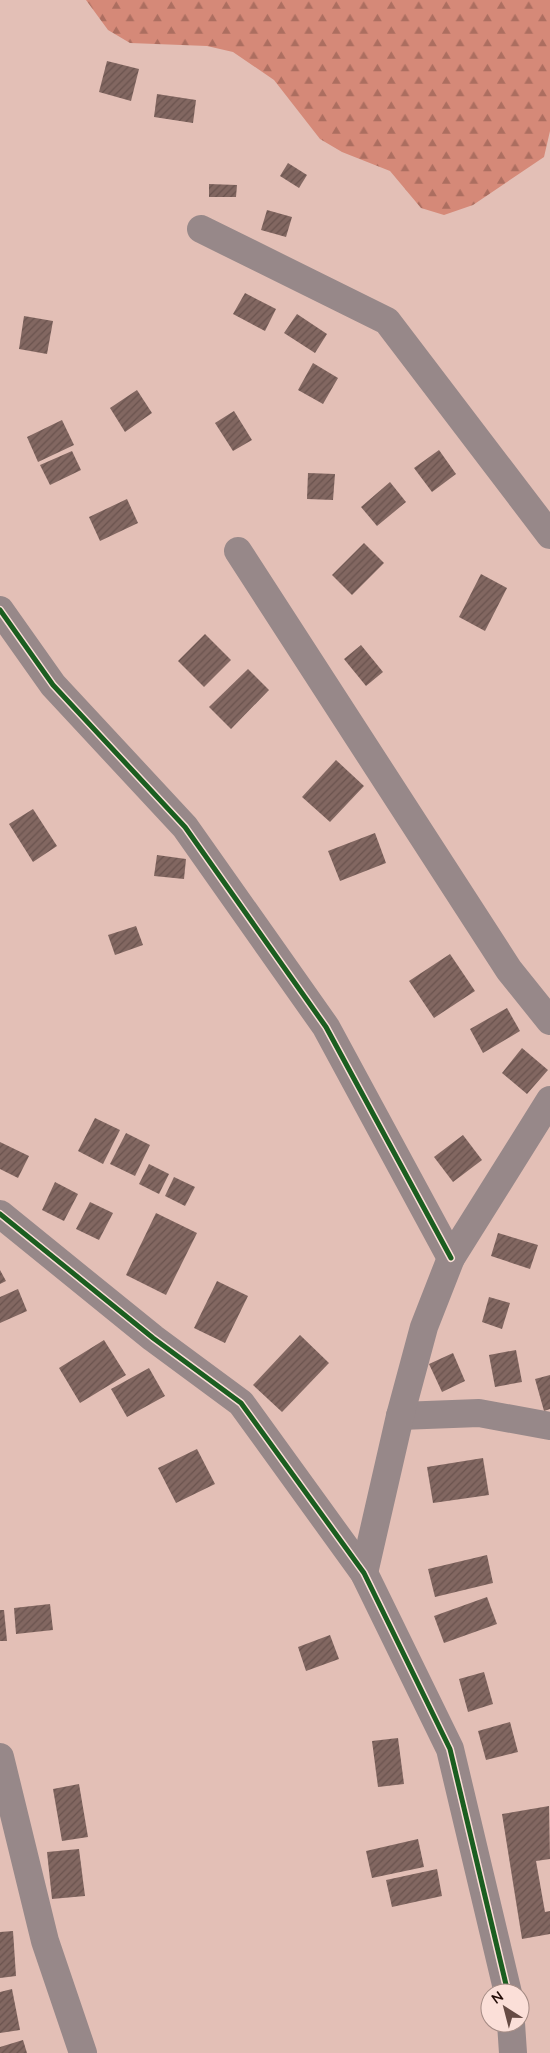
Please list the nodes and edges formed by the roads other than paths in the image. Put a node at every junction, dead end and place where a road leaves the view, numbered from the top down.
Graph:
1 (201, 229) dead end
2 (550, 535) edge
3 (238, 551) dead end
4 (0, 610) edge
5 (550, 1021) edge
6 (550, 1100) edge
7 (0, 1214) edge
8 (451, 1258) junction
9 (400, 1416) junction
10 (550, 1426) edge
11 (364, 1574) junction
12 (0, 1757) edge
13 (506, 1983) edge
14 (512, 2033) edge
15 (83, 2053) edge
16 (513, 2053) edge

1 - 2 street
3 - 5 street
4 - 8 street
6 - 8 street
7 - 11 street
8 - 9 street
9 - 10 street
9 - 11 street
11 - 13 street
12 - 15 street
14 - 16 street

